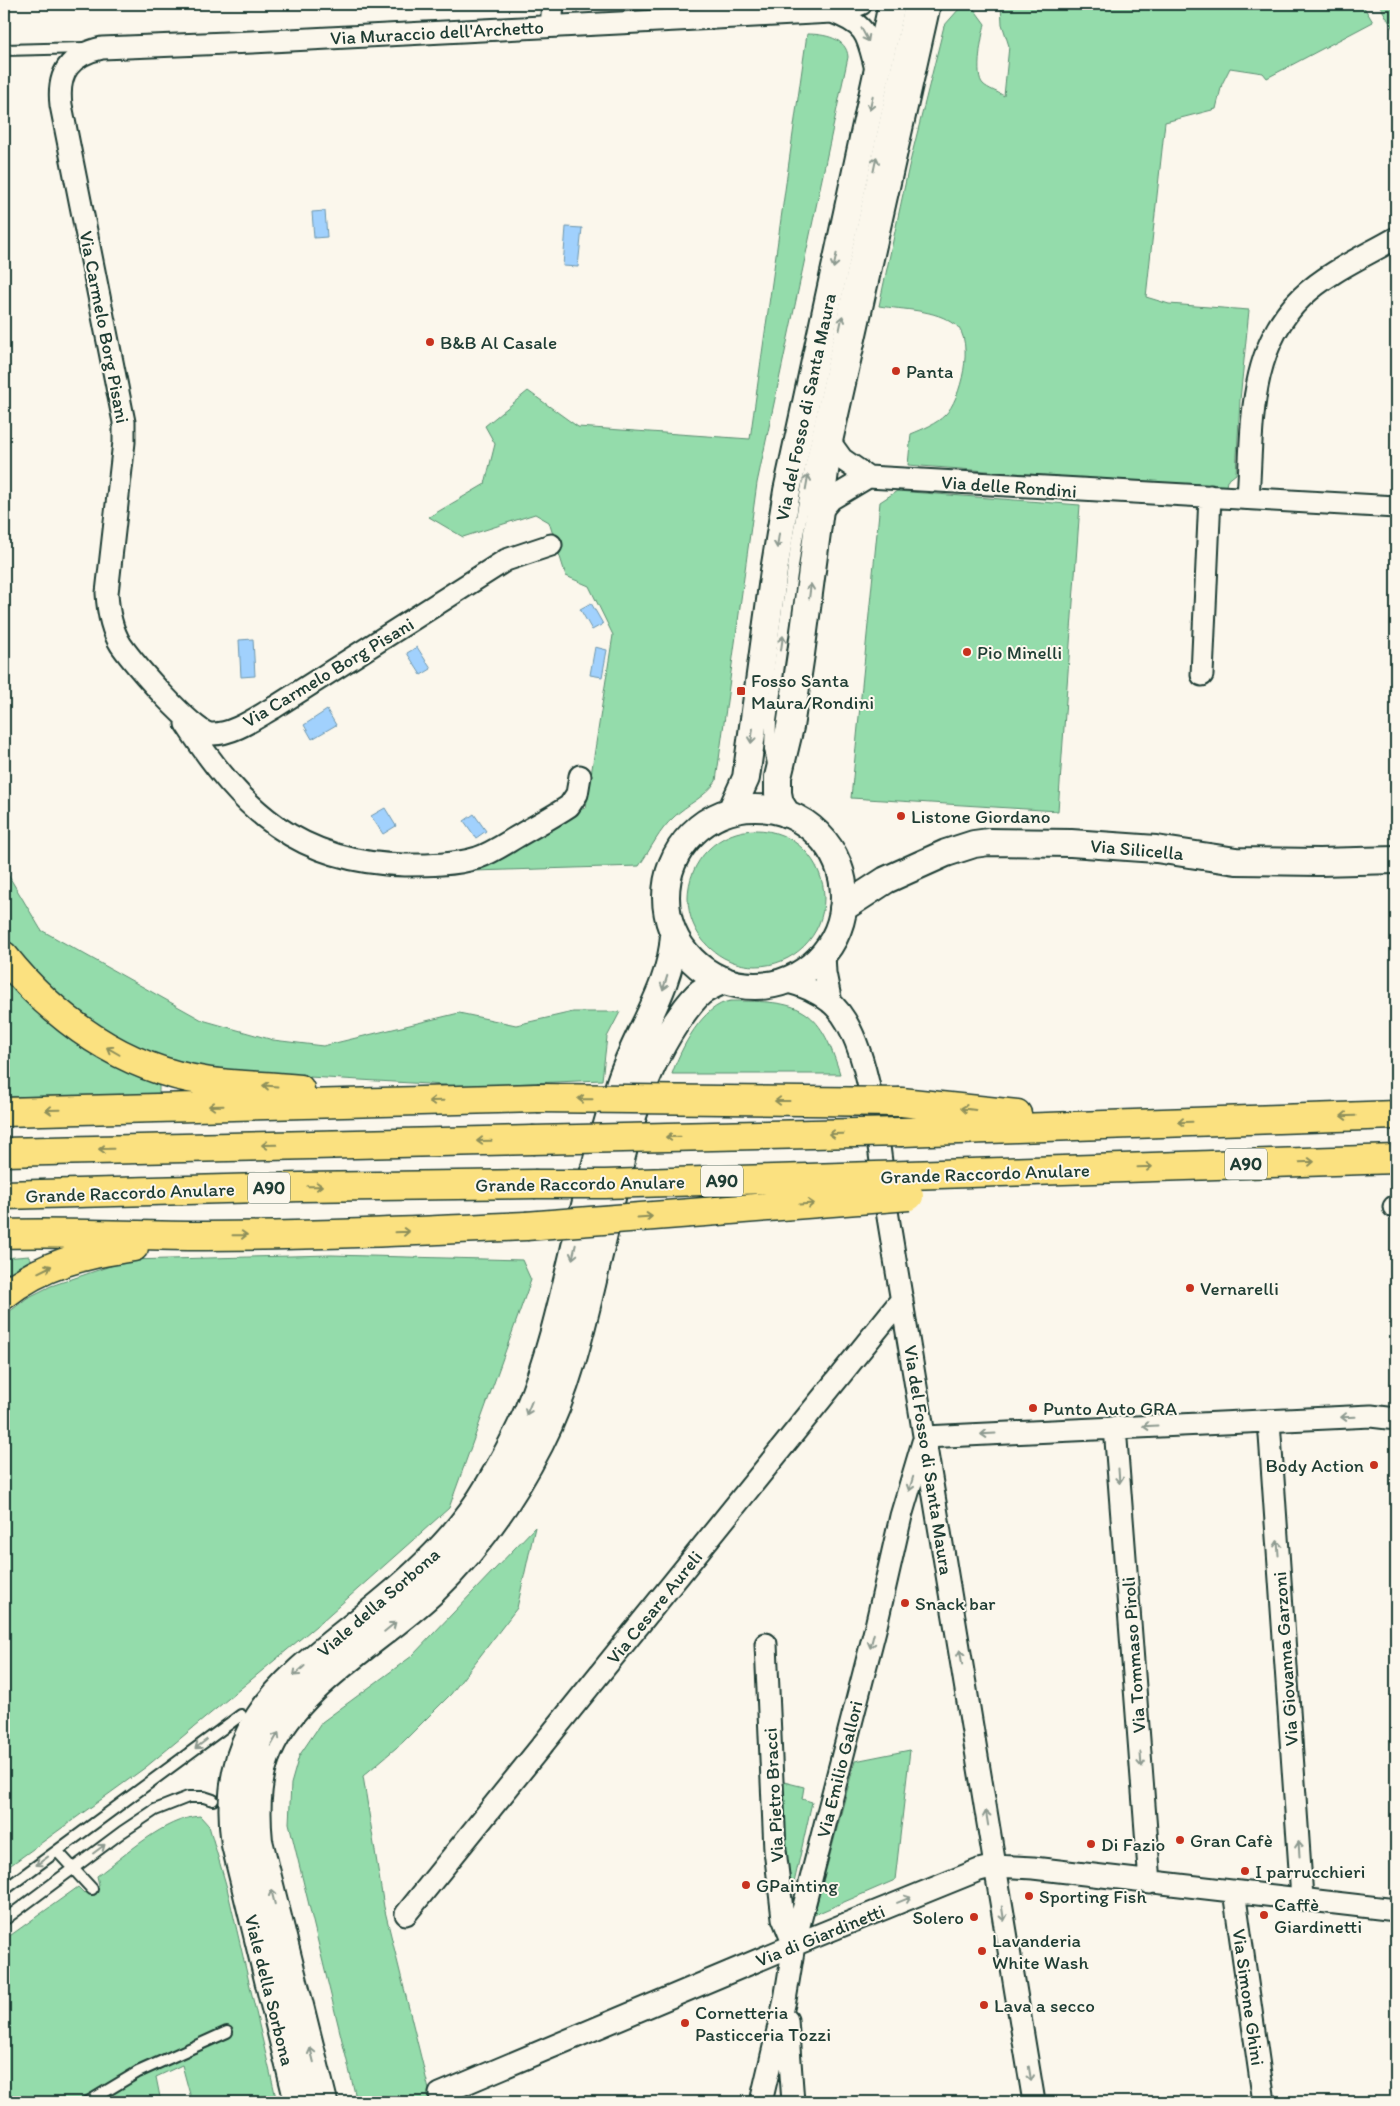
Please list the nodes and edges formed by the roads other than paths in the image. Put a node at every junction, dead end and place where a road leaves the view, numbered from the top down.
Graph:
1 (553, 4) edge
2 (861, 4) edge
3 (892, 4) edge
4 (910, 4) edge
5 (927, 4) edge
6 (832, 12) junction
7 (551, 26) junction
8 (102, 48) junction
9 (4, 50) edge
10 (72, 62) joint
11 (878, 74) junction
12 (1396, 238) edge
13 (829, 441) junction
14 (868, 477) junction
15 (1210, 496) junction
16 (1248, 498) junction
17 (1396, 507) edge
18 (820, 512) junction
19 (550, 545) dead end
20 (1202, 675) dead end
21 (177, 709) junction
22 (580, 776) dead end
23 (778, 777) junction
24 (731, 811) junction
25 (787, 814) junction
26 (1396, 860) edge
27 (838, 865) junction
28 (886, 880) junction
29 (843, 908) junction
30 (674, 935) junction
31 (824, 954) junction
32 (4, 956) edge
33 (724, 980) junction
34 (785, 981) junction
35 (831, 1003) junction
36 (352, 1102) junction
37 (4, 1112) edge
38 (1396, 1115) edge
39 (1103, 1124) junction
40 (4, 1152) edge
41 (1396, 1158) edge
42 (909, 1186) junction
43 (4, 1195) edge
44 (51, 1233) junction
45 (4, 1234) edge
46 (204, 1236) junction
47 (4, 1240) edge
48 (4, 1296) edge
49 (902, 1300) junction
50 (1396, 1419) edge
51 (1269, 1420) junction
52 (1115, 1427) junction
53 (925, 1437) junction
54 (937, 1511) junction
55 (901, 1516) junction
56 (766, 1644) dead end
57 (241, 1716) dead end
58 (213, 1800) dead end
59 (57, 1850) junction
60 (995, 1866) junction
61 (73, 1868) junction
62 (1150, 1882) junction
63 (92, 1889) dead end
64 (4, 1890) edge
65 (1234, 1891) junction
66 (1302, 1898) junction
67 (1396, 1910) edge
68 (406, 1914) dead end
69 (4, 1920) edge
70 (794, 1945) junction
71 (785, 2000) junction
72 (226, 2032) dead end
73 (440, 2094) dead end
74 (88, 2102) edge
75 (298, 2102) edge
76 (324, 2102) edge
77 (761, 2102) edge
78 (792, 2102) edge
79 (1034, 2102) edge
80 (1264, 2102) edge

1 - 7 street
2 - 6 street, Via Muraccio dell'Archetto
3 - 11 street, Via del Fosso di Santa Maura
23 -> 4 lane, Via del Fosso di Santa Maura
5 - 13 street, Via del Fosso di Santa Maura
6 - 7 street, Via Muraccio dell'Archetto
6 -> 11 street
7 - 8 street, Via Muraccio dell'Archetto
8 - 9 lane, Via Muraccio dell'Archetto
8 - 10 street, Via Muraccio dell'Archetto
10 - 21 street, Via Carmelo Borg Pisani
11 -> 24 street, Via del Fosso di Santa Maura
12 - 16 street
13 - 14 street
13 - 18 street, Via del Fosso di Santa Maura
14 - 15 street, Via delle Rondini
14 - 18 street
15 - 16 street, Via delle Rondini
15 - 20 street
16 - 17 street, Via delle Rondini
23 -> 18 street, Via del Fosso di Santa Maura
19 - 21 street, Via Carmelo Borg Pisani
21 - 22 street
23 - 25 street, Via del Fosso di Santa Maura
24 - 25 street
24 - 30 street
25 - 27 street
26 - 28 street, Via Silicella
27 - 28 street, Via Silicella
27 - 29 street
28 - 29 street, Via Silicella
29 - 31 street
30 - 33 street
30 -> 75 street, Viale della Sorbona
31 - 34 street
31 - 35 street, Via del Fosso di Santa Maura
36 -> 32 highway
33 - 34 street
76 -> 33 street, Viale della Sorbona
34 - 35 street, Via del Fosso di Santa Maura
35 - 49 street, Via del Fosso di Santa Maura
36 -> 37 highway
39 -> 36 highway, bridge
38 -> 39 highway, A90
39 -> 40 highway, A90, bridge
42 -> 41 highway, Grande Raccordo Anulare / A90
43 -> 42 highway, Grande Raccordo Anulare / A90, bridge
46 -> 42 highway, bridge
44 - 45 highway
44 - 46 highway
44 - 47 highway
48 -> 46 highway
49 - 53 street, Via del Fosso di Santa Maura
49 - 68 street, Via Cesare Aureli
50 -> 51 street
51 -> 52 street
66 -> 51 street, Via Giovanna Garzoni
52 -> 53 street
52 -> 62 street, Via Tommaso Piroli
53 - 54 street, Via del Fosso di Santa Maura
53 -> 55 street, Via Emilio Gallori
54 - 55 street
60 -> 54 street, Via del Fosso di Santa Maura
55 -> 70 street, Via Emilio Gallori
56 - 70 street, Via Pietro Bracci
57 -> 59 lane
61 -> 58 lane
59 - 61 lane
59 -> 64 lane
60 - 62 street, Via di Giardinetti
70 -> 60 street, Via di Giardinetti
60 -> 79 street, Via del Fosso di Santa Maura
61 - 63 lane
61 - 69 lane
62 - 65 street, Via di Giardinetti
65 - 66 street, Via di Giardinetti
65 - 80 street, Via Simone Ghini
66 - 67 street, Via di Giardinetti
70 - 71 street, Via Emilio Gallori
70 - 73 street, Via di Giardinetti
71 - 77 street, Via Emilio Gallori
71 - 78 street
72 - 74 lane

